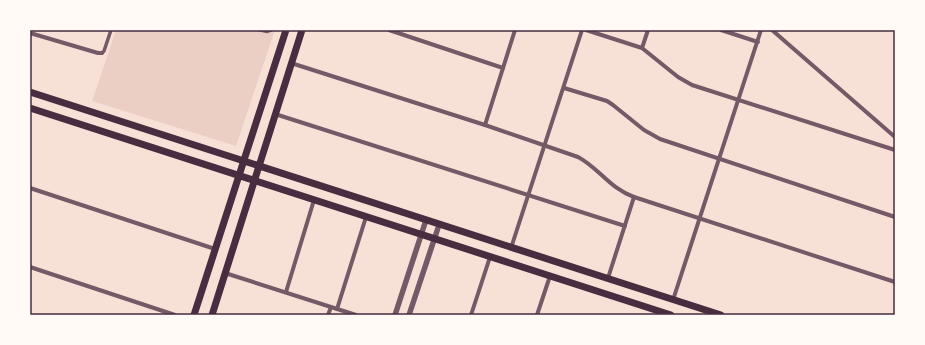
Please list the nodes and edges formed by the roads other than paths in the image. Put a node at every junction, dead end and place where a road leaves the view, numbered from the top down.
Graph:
1 (111, 30) edge
2 (258, 30) edge
3 (272, 30) edge
4 (286, 30) edge
5 (297, 30) edge
6 (302, 30) edge
7 (389, 30) edge
8 (515, 30) edge
9 (582, 30) edge
10 (586, 30) edge
11 (648, 30) edge
12 (721, 30) edge
13 (761, 30) edge
14 (772, 30) edge
15 (30, 33) edge
16 (758, 42) junction
17 (642, 48) junction
18 (102, 53) joint
19 (291, 63) junction
20 (503, 68) junction
21 (564, 88) junction
22 (30, 92) edge
23 (738, 100) junction
24 (30, 108) edge
25 (275, 114) junction
26 (485, 125) junction
27 (895, 136) edge
28 (545, 145) junction
29 (895, 150) edge
30 (719, 160) junction
31 (244, 161) junction
32 (259, 166) junction
33 (239, 176) junction
34 (255, 181) junction
35 (30, 188) edge
36 (528, 195) junction
37 (634, 197) junction
38 (314, 200) junction
39 (366, 217) junction
40 (895, 217) edge
41 (700, 218) junction
42 (426, 220) junction
43 (439, 225) junction
44 (624, 226) junction
45 (421, 235) junction
46 (435, 239) junction
47 (511, 248) junction
48 (215, 249) junction
49 (490, 257) junction
50 (30, 268) edge
51 (225, 273) junction
52 (550, 276) junction
53 (608, 278) junction
54 (895, 282) edge
55 (286, 292) junction
56 (673, 300) junction
57 (331, 307) junction
58 (337, 309) junction
59 (176, 315) edge
60 (194, 315) edge
61 (212, 315) edge
62 (328, 315) edge
63 (356, 315) edge
64 (395, 315) edge
65 (409, 315) edge
66 (471, 315) edge
67 (537, 315) edge
68 (671, 315) edge
69 (721, 315) edge

1 - 18 street
2 - 3 lane
4 - 31 main road
5 - 19 main road
6 - 19 main road
7 - 20 street
8 - 20 street
9 - 21 street
10 - 17 street
11 - 17 street
12 - 16 street
13 - 16 street
14 - 27 street
15 - 18 street
16 - 23 street
17 - 23 street
19 - 25 main road
19 - 26 street
20 - 26 street
21 - 28 street
21 - 30 street
22 - 31 main road
23 - 29 street
23 - 30 street
24 - 33 main road
25 - 32 main road
25 - 36 street
26 - 28 street
28 - 36 street
28 - 37 street
30 - 40 street
30 - 41 street
31 - 32 main road
31 - 33 main road
32 - 34 main road
32 - 42 main road
33 - 34 main road
33 - 48 main road
34 - 38 main road
34 - 51 main road
35 - 48 street
36 - 44 street
36 - 47 street
37 - 41 street
37 - 44 street
38 - 39 main road
38 - 55 street
39 - 45 main road
39 - 58 street
41 - 54 street
41 - 56 street
42 - 43 main road
42 - 45 street
43 - 46 street
43 - 47 main road
44 - 53 street
45 - 46 main road
45 - 64 street
46 - 49 main road
46 - 65 street
47 - 53 main road
48 - 60 main road
49 - 52 main road
49 - 66 street
50 - 59 street
51 - 55 street
51 - 61 main road
52 - 67 street
52 - 68 main road
53 - 56 main road
55 - 57 street
56 - 69 main road
57 - 58 street
57 - 62 street
58 - 63 street

